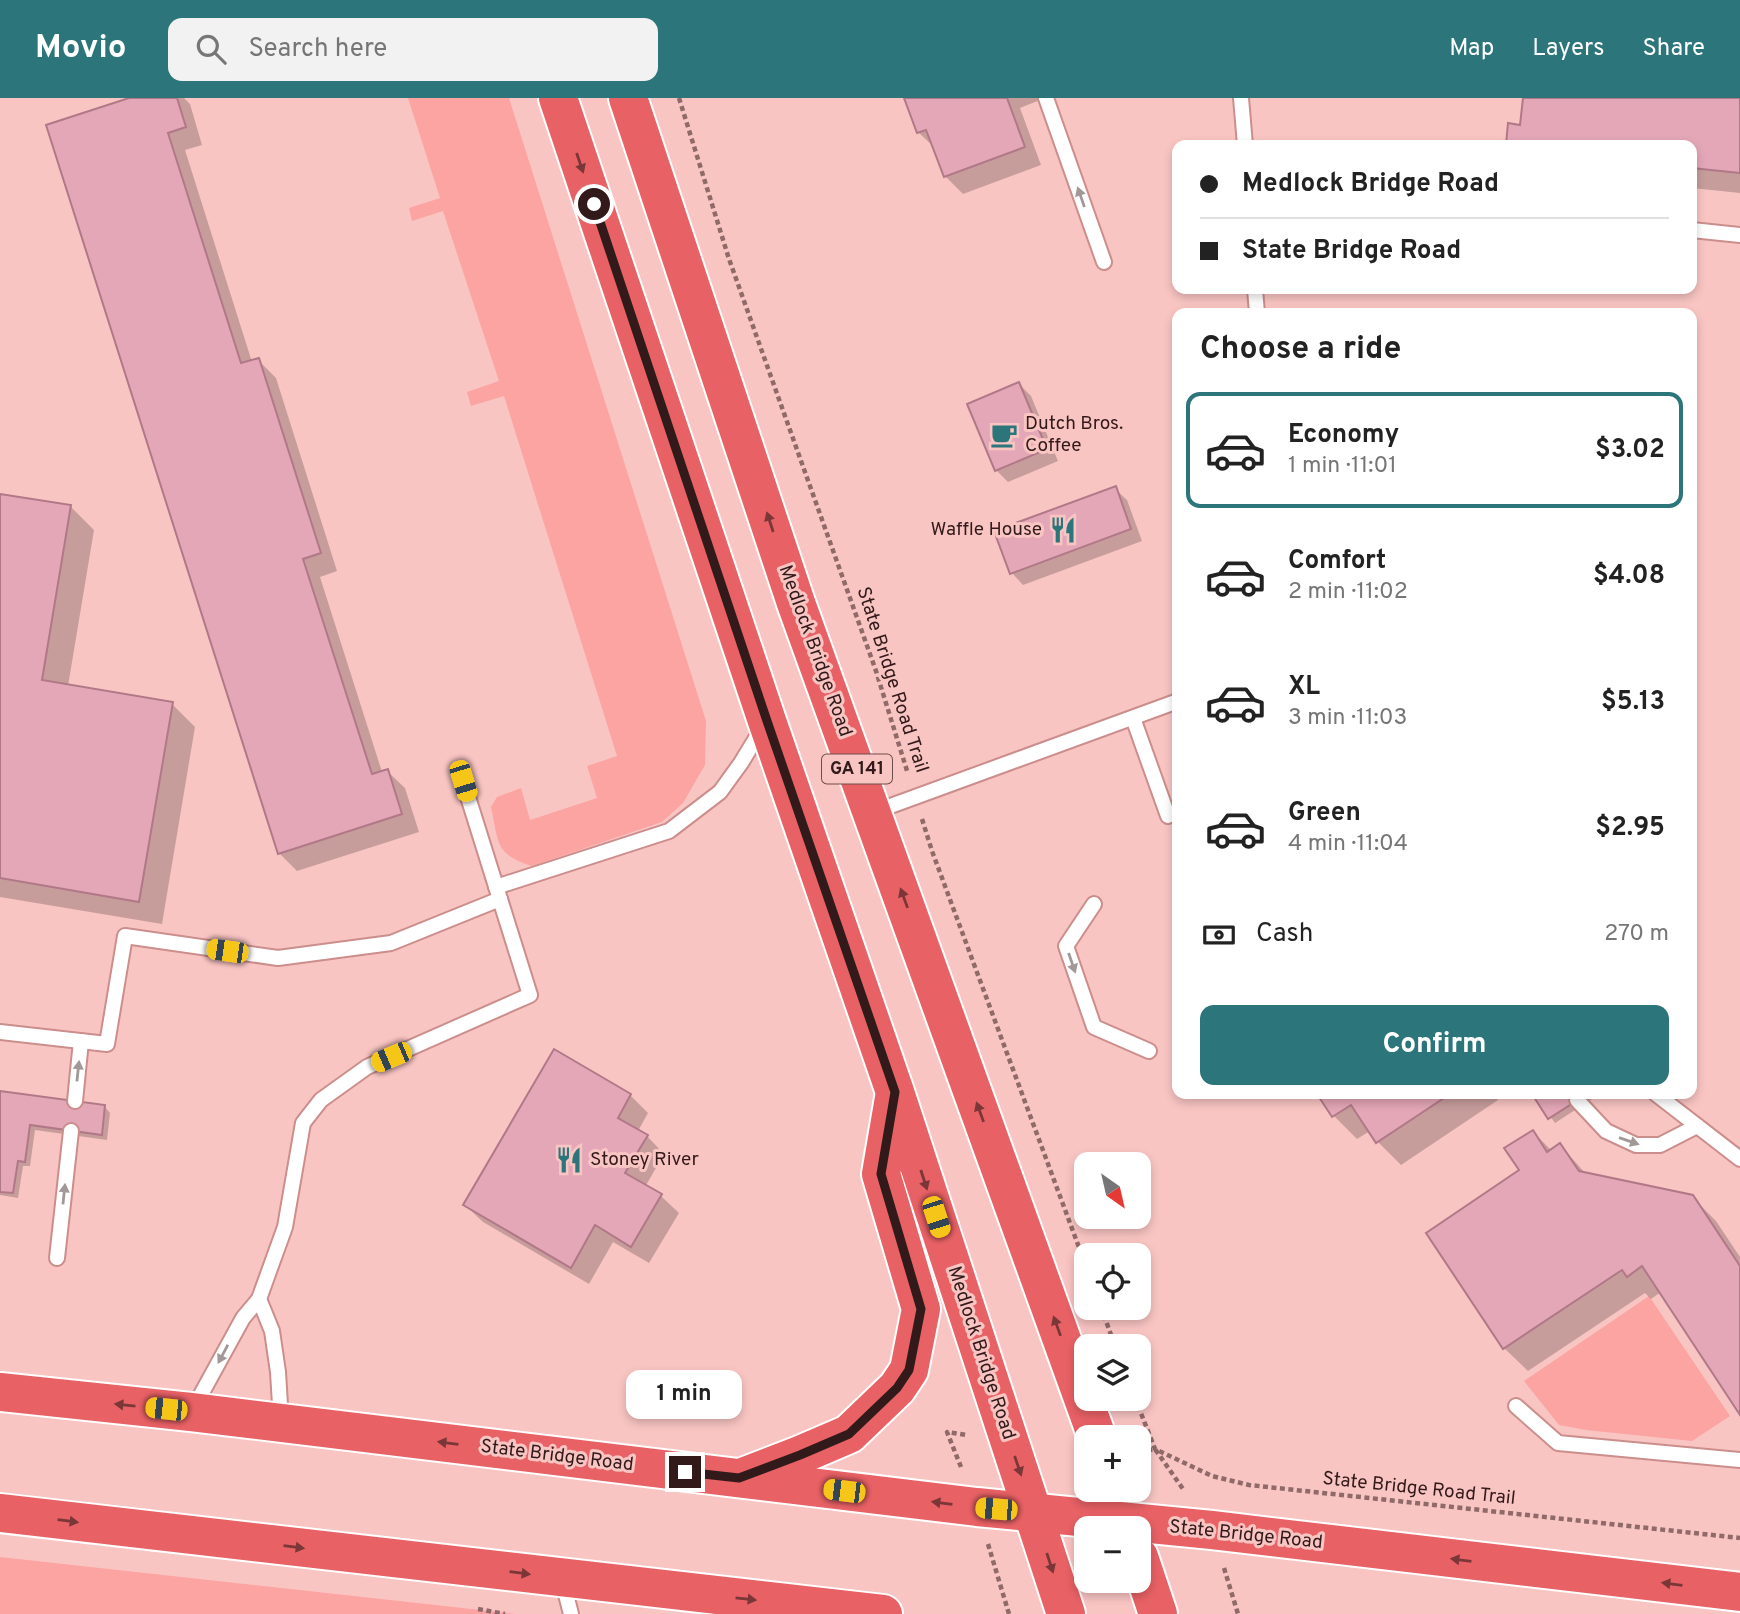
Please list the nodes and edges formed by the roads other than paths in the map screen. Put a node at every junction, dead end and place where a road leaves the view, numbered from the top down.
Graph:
1 (558, 98) edge
2 (628, 98) edge
3 (1046, 98) edge
4 (1241, 98) edge
5 (1245, 140) edge
6 (1697, 231) edge
7 (1740, 235) edge
8 (1104, 262) dead end
9 (1172, 703) edge
10 (1133, 718) junction
11 (767, 721) junction
12 (463, 781) dead end
13 (873, 812) junction
14 (1168, 816) dead end
15 (498, 893) junction
16 (1094, 904) dead end
17 (0, 1032) edge
18 (81, 1041) junction
19 (1149, 1051) dead end
20 (895, 1092) junction
21 (1662, 1099) edge
22 (1577, 1100) dead end
23 (75, 1101) dead end
24 (1697, 1126) junction
25 (71, 1131) dead end
26 (1740, 1160) edge
27 (57, 1258) dead end
28 (259, 1299) junction
29 (0, 1392) edge
30 (1516, 1406) dead end
31 (191, 1412) junction
32 (281, 1423) junction
33 (1093, 1425) edge
34 (1740, 1460) edge
35 (739, 1478) junction
36 (1034, 1512) junction
37 (0, 1513) edge
38 (1124, 1513) edge
39 (562, 1578) junction
40 (1740, 1592) edge
41 (1151, 1593) edge
42 (571, 1614) edge
43 (883, 1614) edge
44 (1066, 1614) edge
45 (1158, 1614) edge

1 -> 11 highway, Medlock Bridge Road
13 -> 2 highway, Medlock Bridge Road / GA 141
8 -> 3 lane
4 - 5 lane
6 - 7 lane
9 - 10 lane
10 - 13 lane
10 - 14 lane
11 - 15 lane
11 - 20 highway, Medlock Bridge Road
12 - 15 lane
33 -> 13 highway, Medlock Bridge Road / GA 141
15 - 18 lane
15 - 28 lane
16 -> 19 lane
17 - 18 lane
23 -> 18 lane
20 - 35 highway
20 -> 36 highway, Medlock Bridge Road
21 - 24 lane
22 -> 24 lane
24 - 26 lane
27 -> 25 lane
28 -> 31 lane
28 - 32 lane
31 -> 29 highway, State Bridge Road
30 - 34 lane
31 - 32 highway, State Bridge Road
35 -> 32 highway, State Bridge Road
36 -> 35 highway, State Bridge Road
36 - 38 highway, State Bridge Road
36 -> 44 highway, Medlock Bridge Road
37 -> 39 highway
40 -> 38 highway, State Bridge Road
39 - 42 lane
39 -> 43 highway
41 - 45 highway

